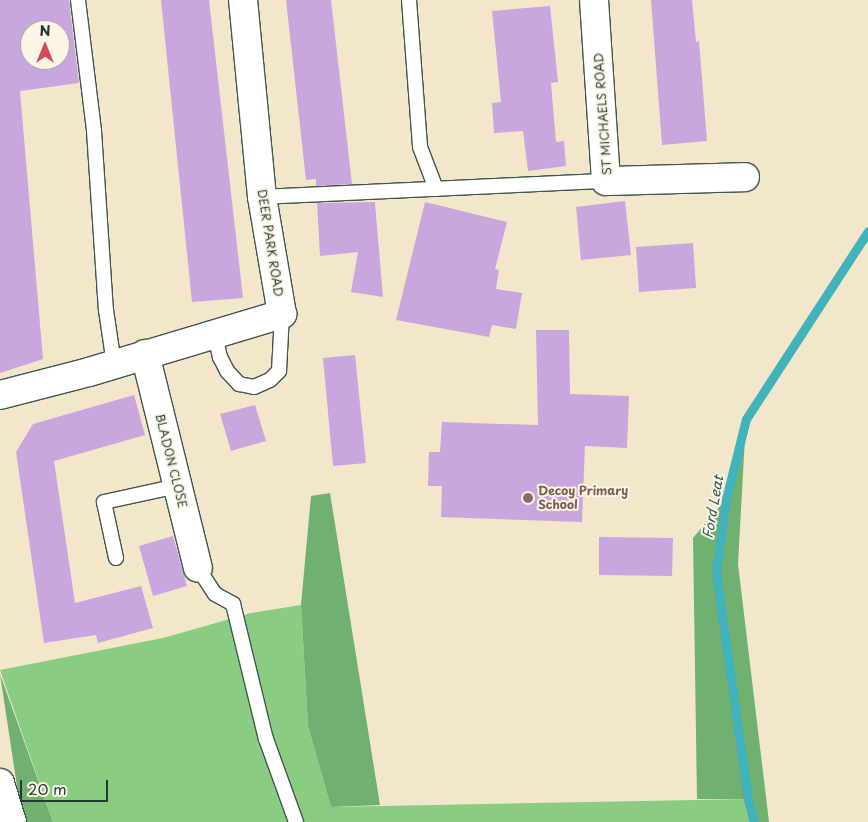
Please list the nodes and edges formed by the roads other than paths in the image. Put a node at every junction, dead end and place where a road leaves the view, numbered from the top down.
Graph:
1 (78, 0) edge
2 (243, 0) edge
3 (409, 0) edge
4 (594, 0) edge
5 (745, 178) dead end
6 (606, 181) junction
7 (436, 189) junction
8 (262, 197) junction
9 (282, 314) junction
10 (215, 334) junction
11 (144, 354) junction
12 (114, 364) junction
13 (0, 395) edge
14 (178, 486) junction
15 (116, 558) dead end
16 (198, 568) joint
17 (0, 783) edge
18 (12, 822) edge
19 (296, 822) edge

1 - 12 lane
2 - 8 street, DEER PARK ROAD
3 - 7 lane
4 - 6 street, ST MICHAELS ROAD
5 - 6 street, ST MICHAELS ROAD
6 - 7 lane
7 - 8 lane
8 - 9 street, DEER PARK ROAD
9 - 10 street, DEER PARK ROAD
9 - 10 lane
10 - 11 street, DEER PARK ROAD
11 - 12 street, DEER PARK ROAD
11 - 14 street, BLADON CLOSE
12 - 13 street, DEER PARK ROAD
14 - 15 lane
14 - 16 street, BLADON CLOSE
16 - 19 lane
17 - 18 street

